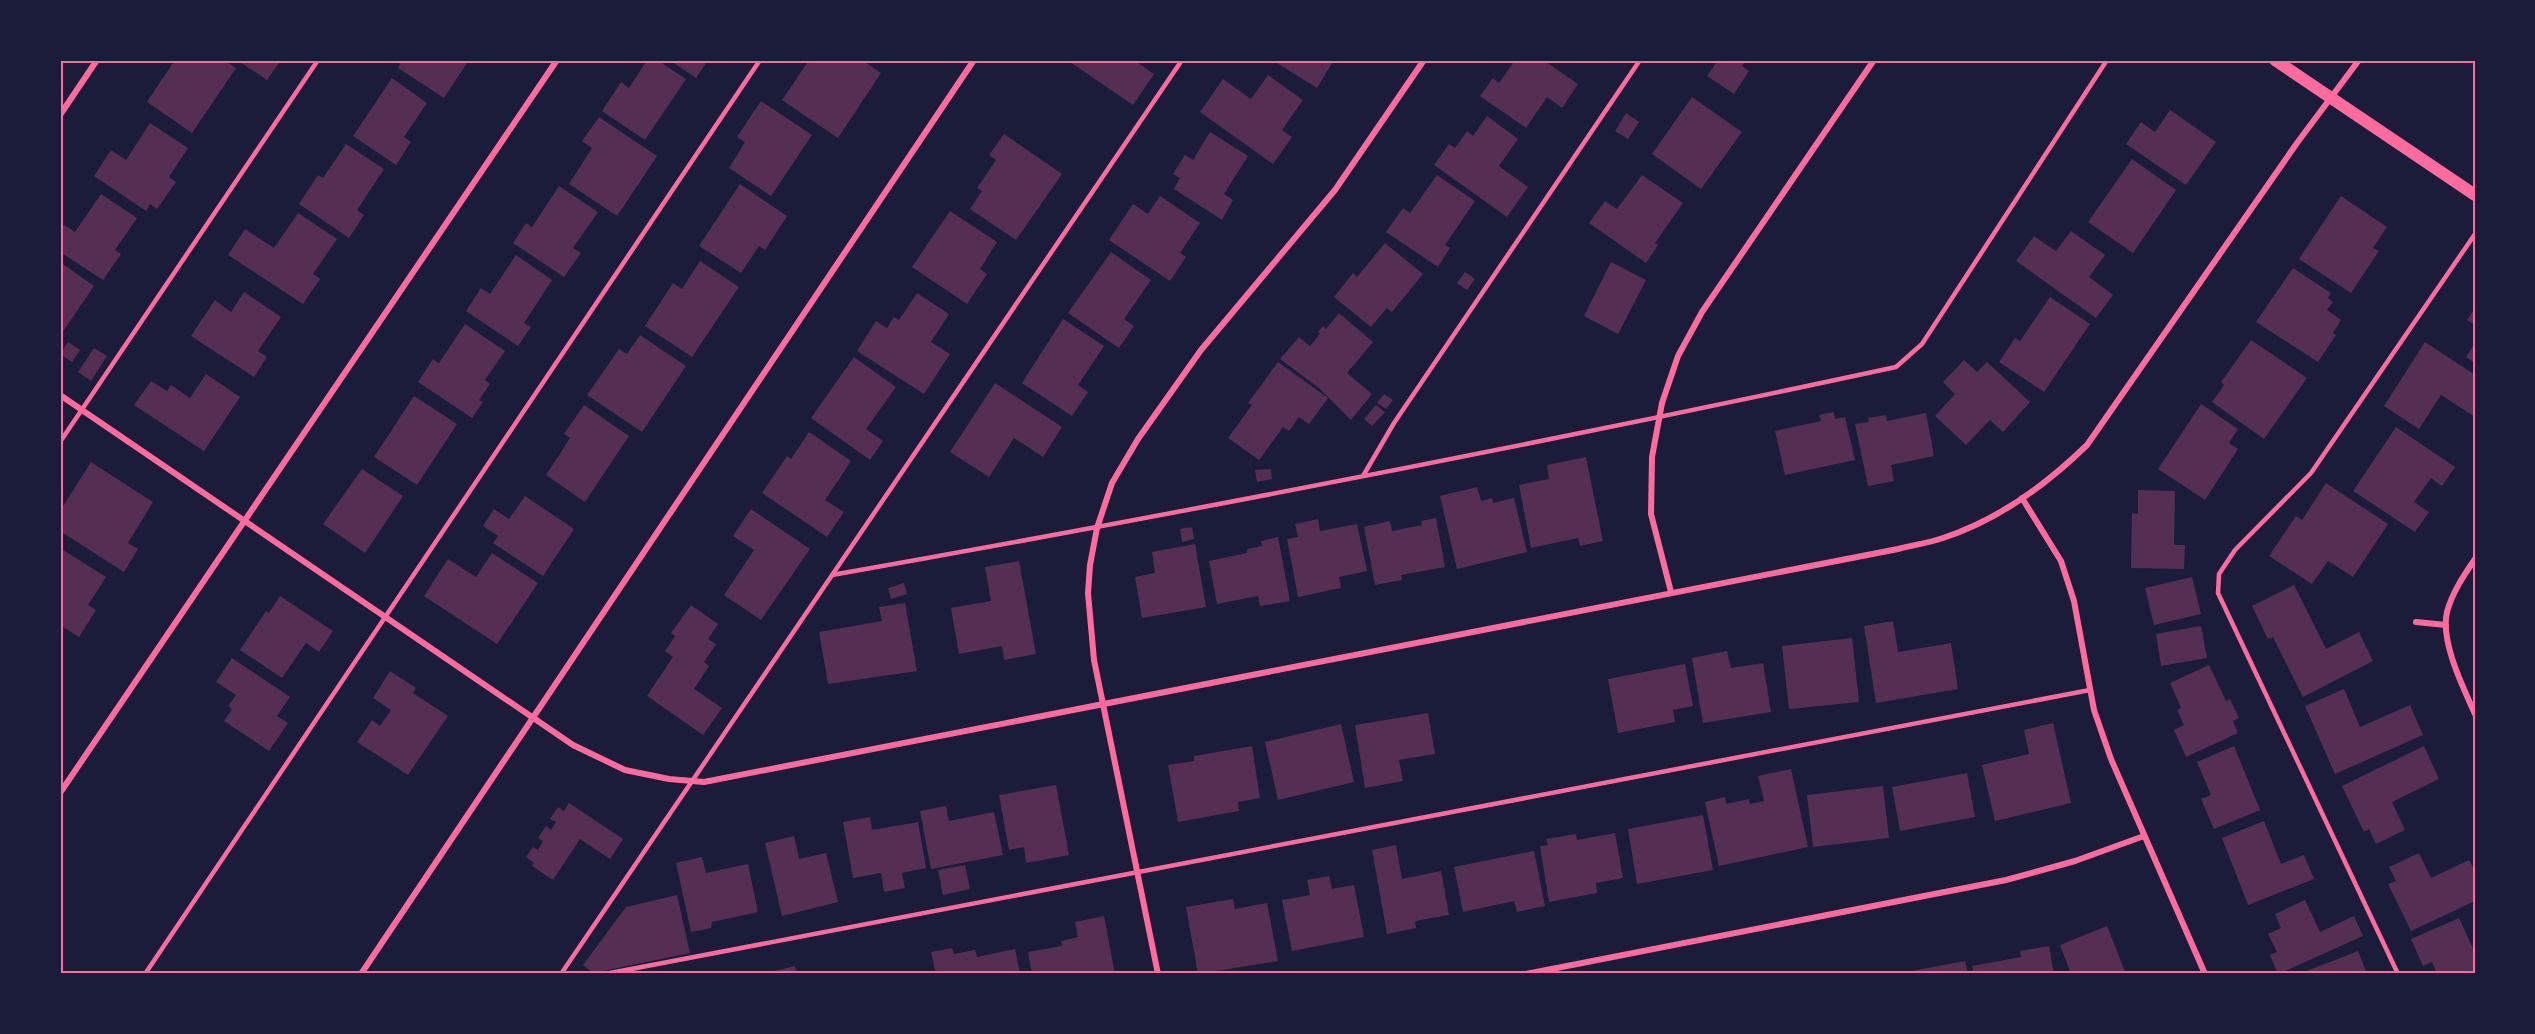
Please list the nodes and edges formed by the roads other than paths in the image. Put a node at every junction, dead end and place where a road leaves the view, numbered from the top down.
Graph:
1 (97, 60) edge
2 (318, 60) edge
3 (557, 60) edge
4 (760, 60) edge
5 (974, 60) edge
6 (1182, 60) edge
7 (1424, 60) edge
8 (1640, 60) edge
9 (1874, 60) edge
10 (2107, 60) edge
11 (2275, 60) edge
12 (2359, 60) edge
13 (2331, 98) junction
14 (60, 115) edge
15 (2475, 195) edge
16 (2475, 234) edge
17 (60, 395) edge
18 (82, 410) junction
19 (1659, 418) junction
20 (60, 442) edge
21 (1363, 476) junction
22 (2022, 498) junction
23 (244, 520) junction
24 (1097, 528) junction
25 (2475, 559) edge
26 (832, 575) junction
27 (1671, 592) junction
28 (385, 616) junction
29 (2416, 622) dead end
30 (2446, 625) junction
31 (2091, 690) junction
32 (1102, 704) junction
33 (2475, 714) edge
34 (533, 718) junction
35 (692, 781) junction
36 (60, 793) edge
37 (2144, 836) junction
38 (1137, 872) junction
39 (145, 974) edge
40 (361, 974) edge
41 (561, 974) edge
42 (567, 974) edge
43 (605, 974) edge
44 (1158, 974) edge
45 (1526, 974) edge
46 (2205, 974) edge
47 (2398, 974) edge

1 - 14 street
2 - 18 lane
3 - 23 street
4 - 28 lane
5 - 34 street
6 - 26 lane
7 - 24 street
8 - 21 lane
9 - 19 street
10 - 19 lane
11 - 13 main road
12 - 13 street
13 - 15 main road
13 - 22 street
16 - 47 lane
17 - 18 street
18 - 20 lane
18 - 23 street
19 - 21 lane
19 - 27 street
21 - 24 lane
22 - 27 street
22 - 31 street
23 - 28 street
23 - 36 street
24 - 26 lane
24 - 32 street
25 - 30 street
26 - 35 lane
27 - 32 street
28 - 34 street
28 - 39 lane
29 - 30 street
30 - 33 street
31 - 37 street
31 - 38 lane
32 - 35 street
32 - 38 street
34 - 35 street
34 - 40 street
35 - 41 lane
37 - 45 street
37 - 46 street
38 - 43 lane
38 - 44 street
41 - 42 lane

